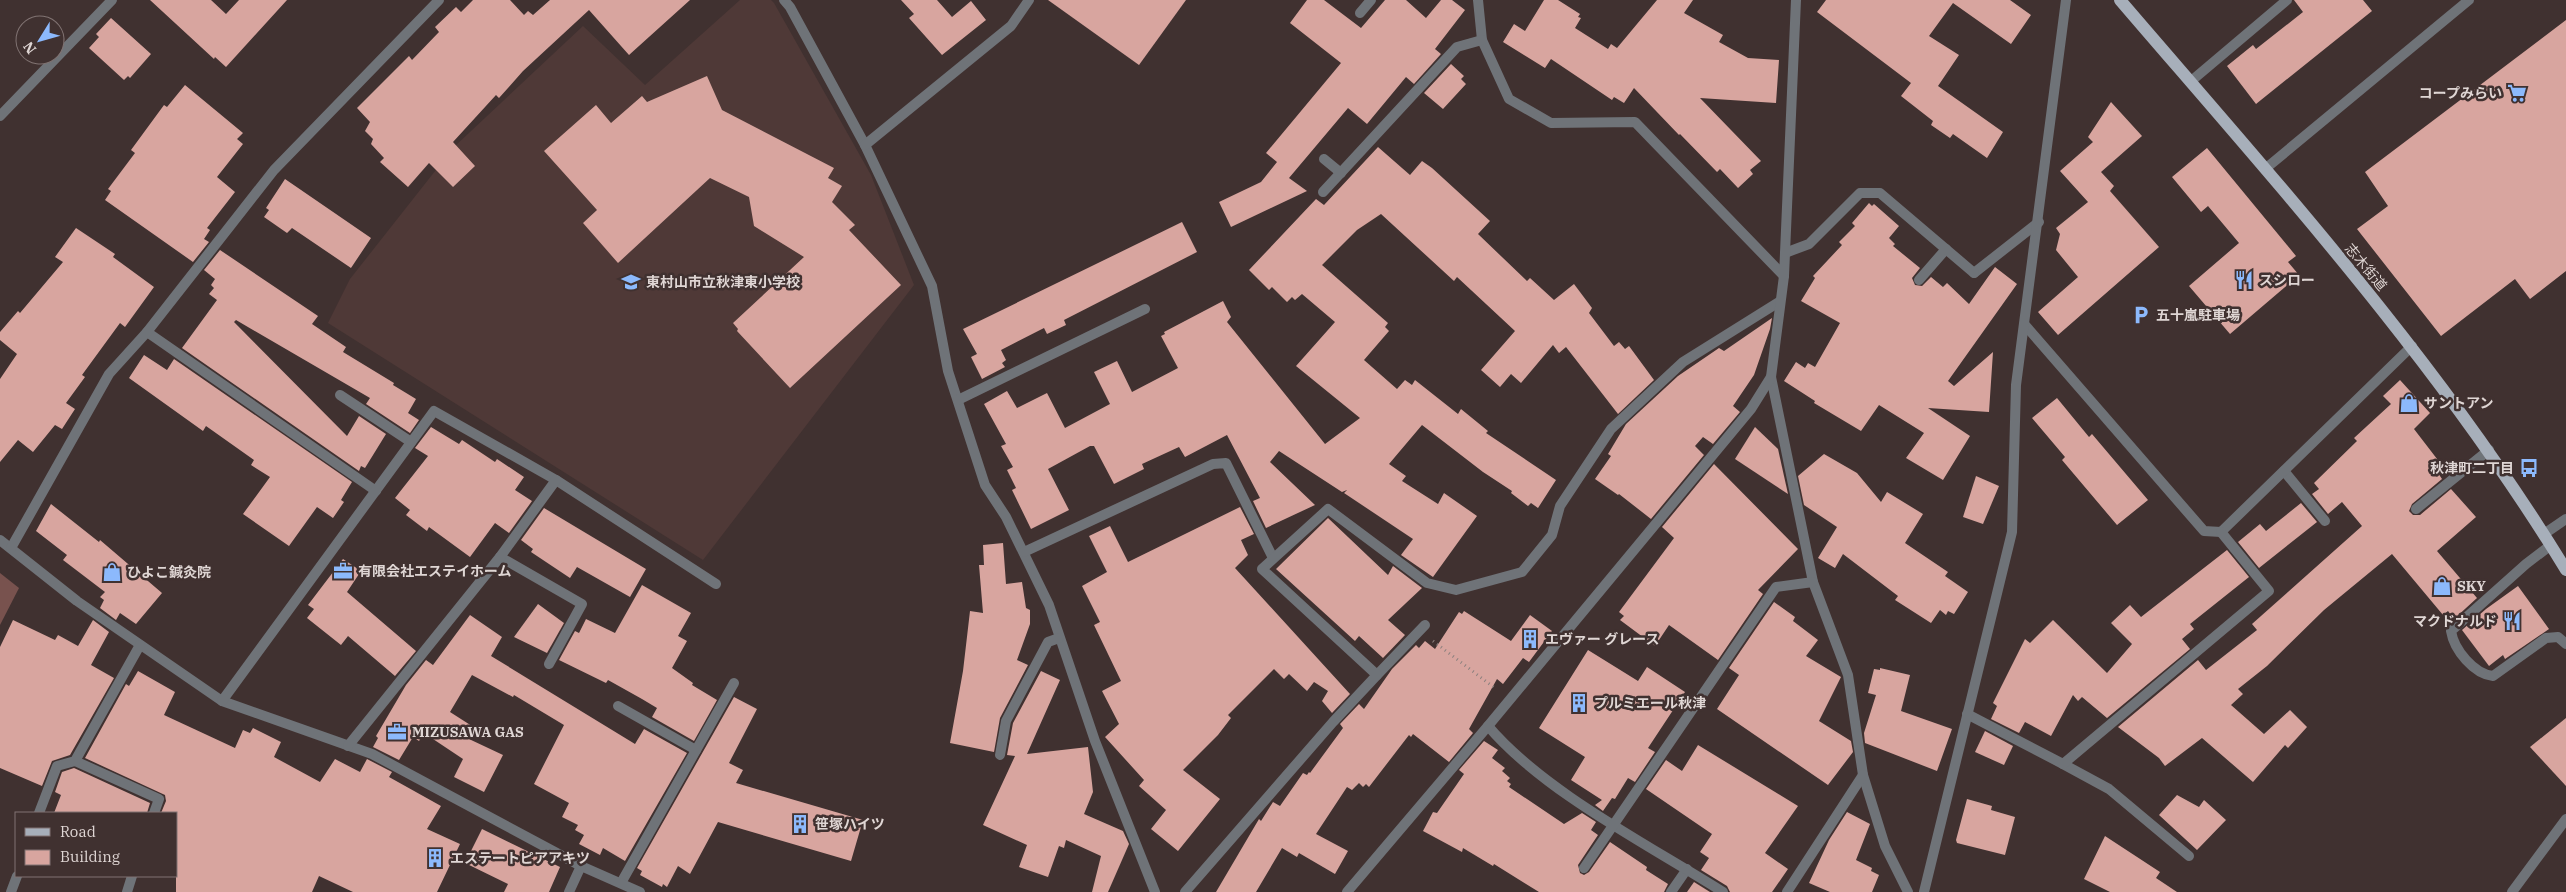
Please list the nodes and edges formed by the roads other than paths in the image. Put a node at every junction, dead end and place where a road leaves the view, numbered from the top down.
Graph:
1 (112, 0) edge
2 (439, 0) edge
3 (784, 0) edge
4 (1029, 0) edge
5 (1370, 0) edge
6 (1478, 0) edge
7 (1796, 0) edge
8 (2066, 0) edge
9 (2120, 0) edge
10 (2288, 0) edge
11 (2463, 2) edge
12 (1360, 13) dead end
13 (1482, 40) junction
14 (2190, 82) junction
15 (0, 116) edge
16 (865, 146) junction
17 (1324, 159) dead end
18 (2265, 169) junction
19 (1342, 173) junction
20 (1323, 192) dead end
21 (2039, 222) junction
22 (1946, 249) junction
23 (1785, 253) junction
24 (1784, 276) junction
25 (1919, 280) dead end
26 (1779, 302) junction
27 (1145, 309) dead end
28 (2025, 325) junction
29 (147, 332) junction
30 (2412, 346) junction
31 (1770, 377) junction
32 (340, 396) dead end
33 (958, 400) junction
34 (411, 442) junction
35 (2489, 450) junction
36 (2284, 471) junction
37 (556, 480) junction
38 (376, 491) junction
39 (2416, 509) dead end
40 (2566, 519) edge
41 (2325, 521) dead end
42 (2221, 532) junction
43 (0, 540) edge
44 (2548, 540) junction
45 (11, 548) junction
46 (1024, 552) junction
47 (500, 557) junction
48 (1273, 558) junction
49 (2566, 570) edge
50 (1813, 582) junction
51 (716, 584) dead end
52 (1422, 628) road end
53 (1060, 638) junction
54 (2566, 644) edge
55 (140, 645) junction
56 (549, 664) dead end
57 (1377, 675) junction
58 (734, 683) dead end
59 (222, 701) junction
60 (618, 706) dead end
61 (1967, 714) junction
62 (1488, 726) junction
63 (348, 746) junction
64 (696, 750) junction
65 (1000, 755) dead end
66 (75, 761) junction
67 (2063, 764) junction
68 (1863, 775) junction
69 (40, 812) edge
70 (154, 812) edge
71 (2566, 820) edge
72 (1613, 823) junction
73 (2189, 856) dead end
74 (581, 866) junction
75 (1584, 868) dead end
76 (1687, 869) junction
77 (16, 877) edge
78 (132, 877) edge
79 (621, 883) junction
80 (10, 892) edge
81 (126, 892) edge
82 (569, 892) edge
83 (640, 892) edge
84 (1155, 892) edge
85 (1185, 892) edge
86 (1347, 892) edge
87 (1671, 892) edge
88 (1723, 892) edge
89 (1787, 892) edge
90 (1908, 892) edge
91 (1924, 892) edge
92 (2512, 892) edge

1 - 15 street
2 - 29 street
3 - 16 street
4 - 16 street
5 - 12 street
6 - 13 street
7 - 23 street
8 - 21 street
9 - 14 main road, 志木街道
10 - 14 street
11 - 18 street
13 - 19 street
13 - 24 street
14 - 18 main road, 志木街道
16 - 33 street
17 - 19 street
18 - 30 main road, 志木街道
19 - 20 street
21 - 22 street
21 - 28 street
22 - 23 street
22 - 25 street
23 - 24 street
24 - 26 street
26 - 31 street
26 - 48 street
27 - 33 street
28 - 42 street
28 - 61 street
29 - 38 street
29 - 45 street
30 - 35 main road, 志木街道
30 - 36 street
31 - 50 street
31 - 62 street
32 - 34 street
33 - 46 street
34 - 37 street
34 - 38 street
35 - 39 street
35 - 44 main road, 志木街道
36 - 41 street
36 - 42 street
37 - 47 street
37 - 51 street
38 - 59 street
40 - 44 street
42 - 67 street
43 - 45 street
44 - 49 main road, 志木街道
44 - 54 street
45 - 55 street
46 - 48 street
46 - 53 street
47 - 56 street
47 - 63 street
48 - 57 street
50 - 68 street
50 - 72 street
52 - 57 street
53 - 65 street
53 - 84 street
55 - 59 street
55 - 66 street
57 - 85 street
58 - 64 street
59 - 63 street
60 - 64 street
61 - 67 street
61 - 91 street
62 - 72 street
62 - 86 street
63 - 74 street
64 - 79 street
66 - 69 street
66 - 70 street
67 - 73 street
68 - 89 street
68 - 90 street
71 - 92 street
72 - 75 street
72 - 76 street
74 - 79 street
74 - 82 street
76 - 87 street
76 - 88 street
77 - 80 street
78 - 81 street
79 - 83 street

